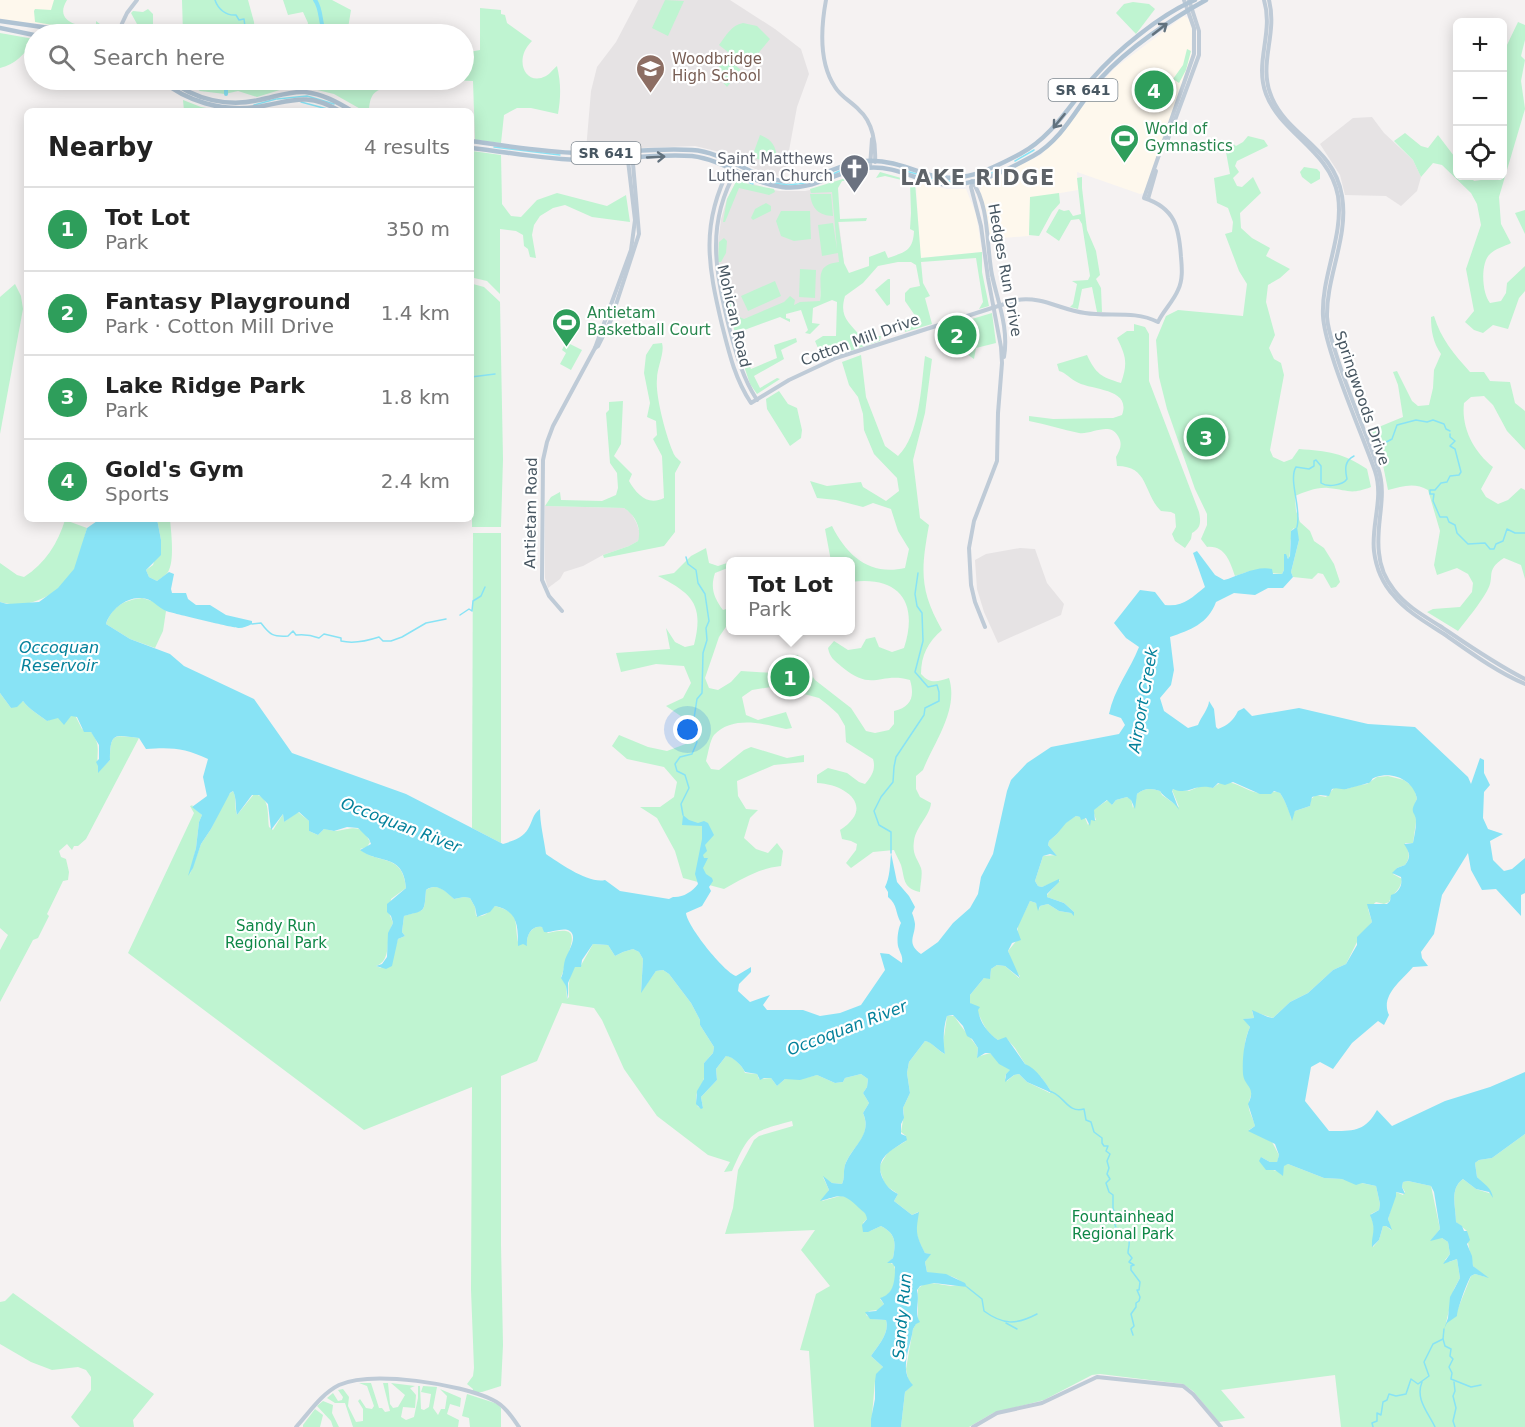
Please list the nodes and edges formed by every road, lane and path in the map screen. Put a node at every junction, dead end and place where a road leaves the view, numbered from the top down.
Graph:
1 (137, 0) edge
2 (826, 0) edge
3 (1206, 0) edge
4 (1267, 0) edge
5 (1189, 3) edge
6 (0, 21) edge
7 (27, 24) edge
8 (122, 24) edge
9 (0, 28) edge
10 (24, 33) edge
11 (175, 90) edge
12 (185, 90) edge
13 (248, 108) edge
14 (248, 108) edge
15 (333, 108) edge
16 (346, 108) edge
17 (474, 141) edge
18 (1038, 143) junction
19 (474, 148) edge
20 (1043, 150) junction
21 (629, 152) junction
22 (630, 159) junction
23 (873, 161) junction
24 (734, 162) junction
25 (740, 165) junction
26 (873, 167) junction
27 (730, 168) junction
28 (736, 171) junction
29 (971, 176) junction
30 (973, 183) junction
31 (992, 285) junction
32 (999, 306) junction
33 (994, 308) junction
34 (1002, 363) junction
35 (756, 400) junction
36 (751, 403) joint
37 (562, 611) dead end
38 (985, 627) dead end
39 (1525, 679) edge
40 (1525, 684) edge
41 (296, 1427) edge
42 (519, 1427) edge
43 (973, 1427) edge
44 (1221, 1427) edge

1 - 8 street
2 - 23 street
3 - 5 main road, SR 641
4 - 39 street, Springwoods Drive
4 - 40 street, Springwoods Drive
5 -> 18 main road, SR 641
20 -> 5 main road, SR 641
5 - 32 street, Cotton Mill Drive
6 - 7 main road
9 - 10 main road
11 - 13 main road
12 - 16 main road
14 - 15 main road
17 - 21 main road, SR 641
18 - 20 main road
18 - 29 main road, SR 641
19 - 22 main road, SR 641
20 - 30 main road, SR 641
21 - 22 street, Antietam Road
21 - 24 main road, SR 641
22 -> 27 main road, SR 641
22 - 37 street, Antietam Road
23 - 25 main road, SR 641
23 - 26 street
23 - 29 main road, SR 641
24 - 25 main road, SR 641
24 - 27 street, Mohican Road
25 - 28 street, Mohican Road
26 - 28 main road, SR 641
26 - 30 main road, SR 641
27 - 28 main road, SR 641
27 - 36 street, Mohican Road
28 - 35 street, Mohican Road
29 - 30 street, Hedges Run Drive
30 - 31 street, Hedges Run Drive
31 - 32 street, Hedges Run Drive
31 - 33 street, Hedges Run Drive
32 - 33 street, Cotton Mill Drive
32 - 34 street, Hedges Run Drive
33 - 34 street, Hedges Run Drive
33 - 35 street, Cotton Mill Drive
34 - 38 street, Hedges Run Drive
35 - 36 street, Cotton Mill Drive
41 - 42 street
43 - 44 street

